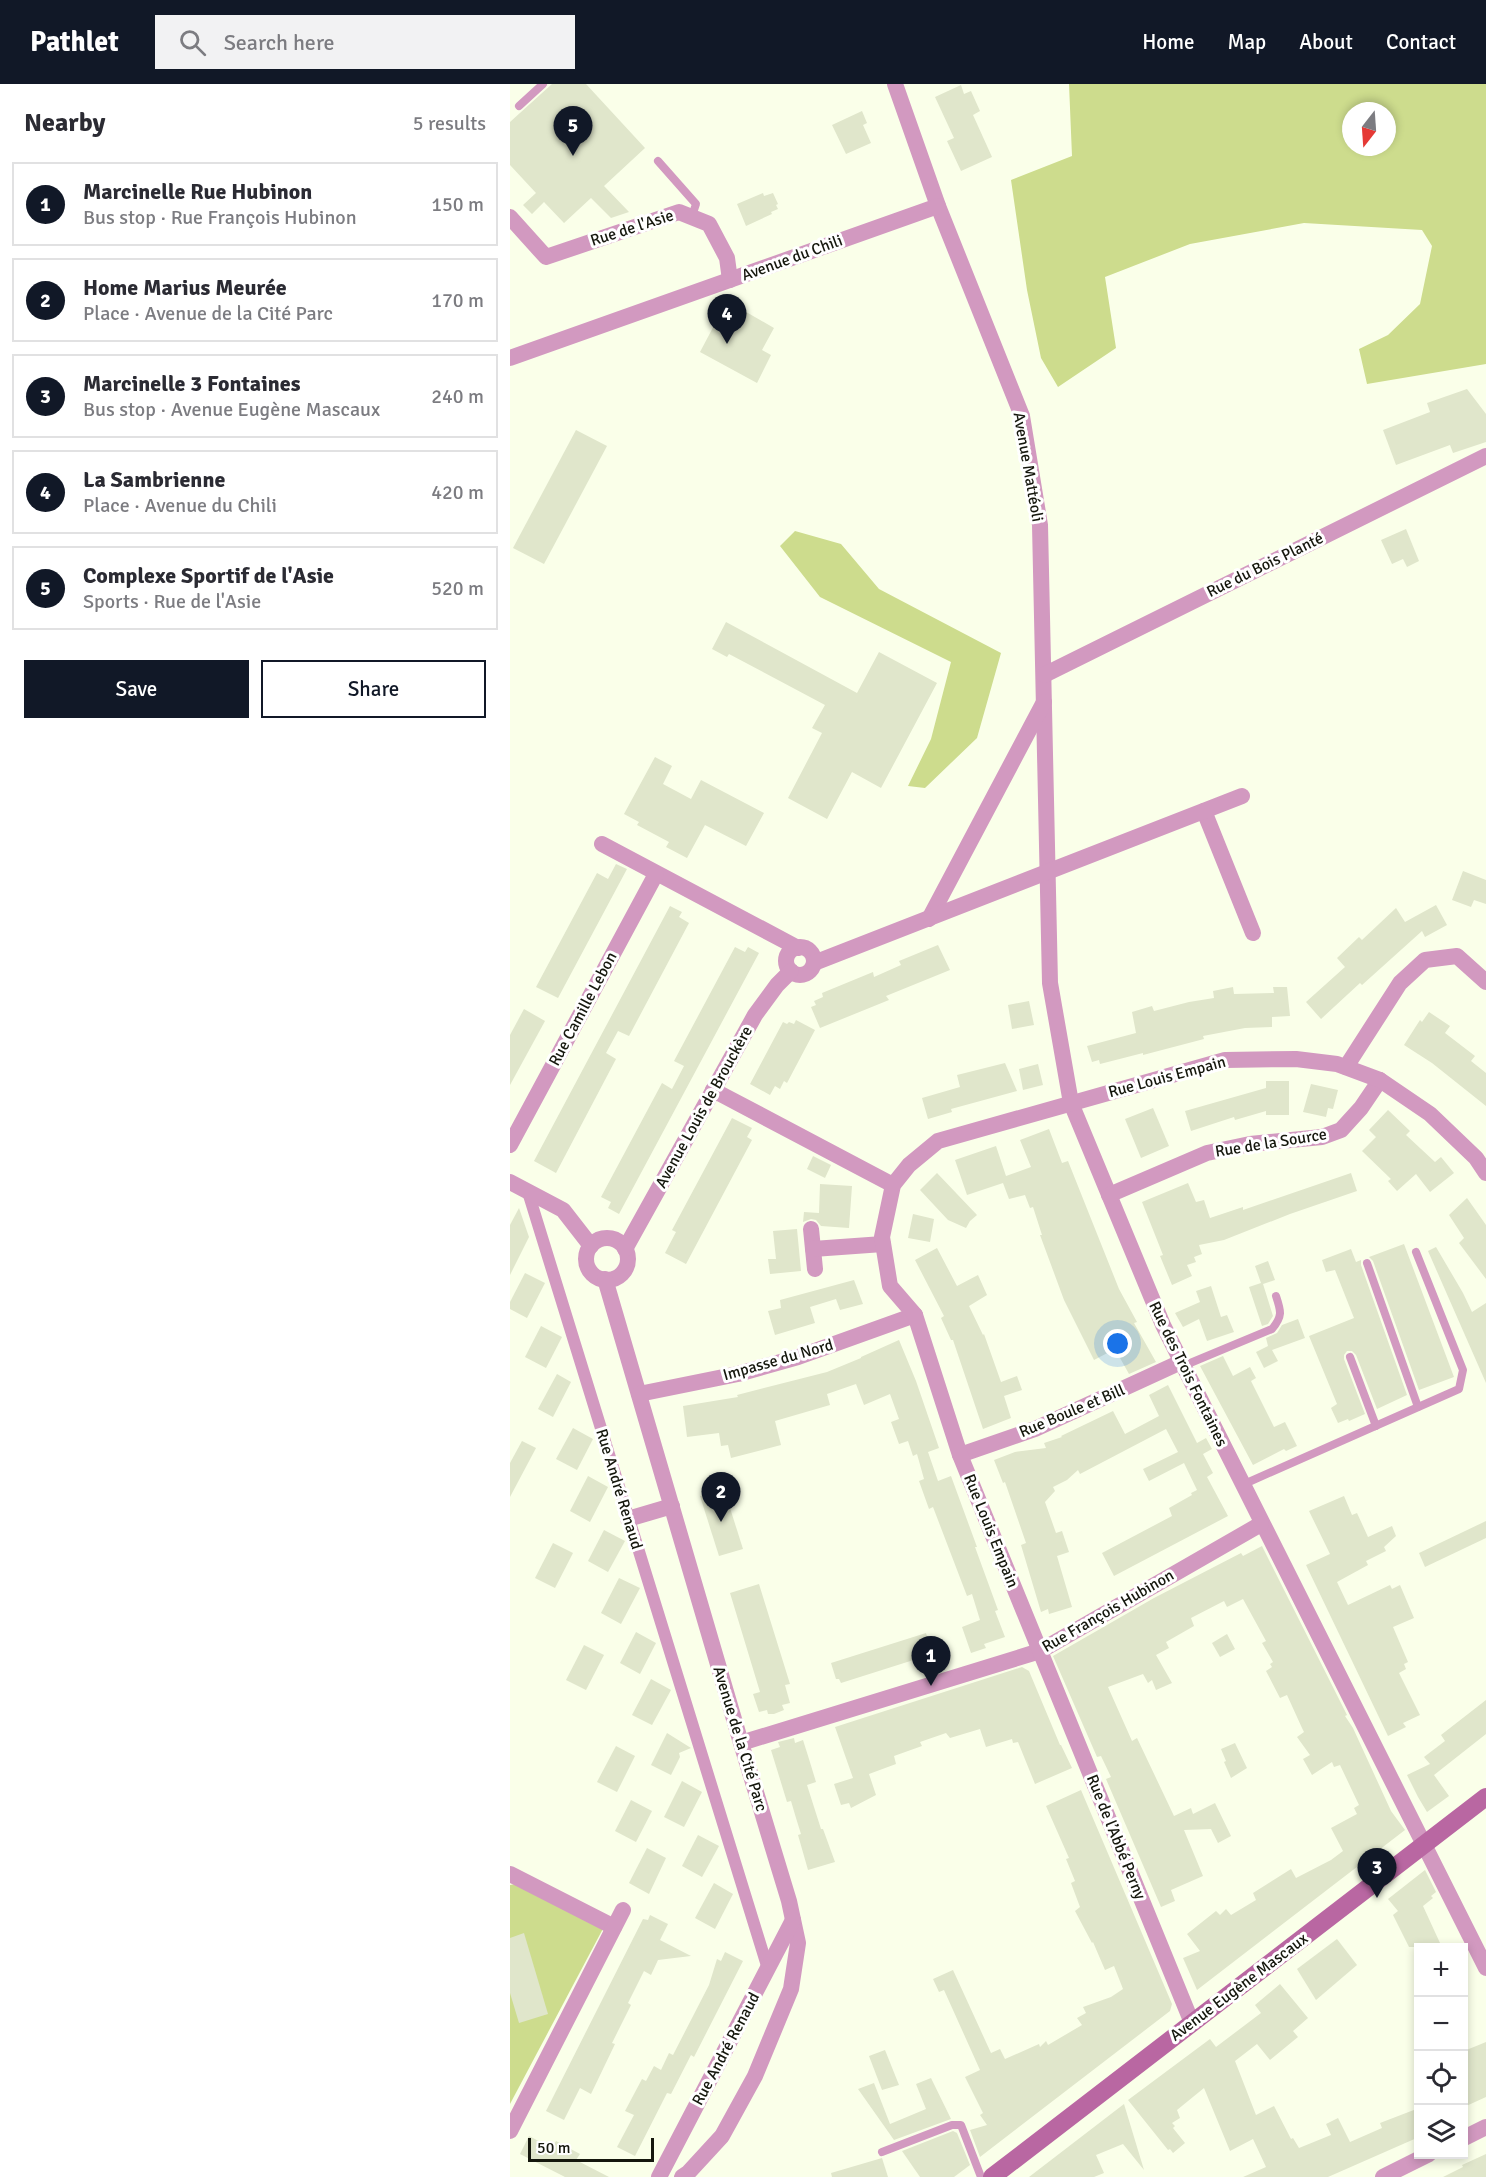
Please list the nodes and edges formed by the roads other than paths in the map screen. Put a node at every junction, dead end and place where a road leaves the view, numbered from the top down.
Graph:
1 (543, 84) edge
2 (895, 84) edge
3 (519, 106) dead end
4 (658, 160) dead end
5 (938, 206) junction
6 (692, 216) junction
7 (510, 217) edge
8 (730, 280) junction
9 (510, 358) edge
10 (1486, 456) edge
11 (1044, 675) junction
12 (1044, 702) junction
13 (1242, 796) dead end
14 (1204, 811) junction
15 (602, 844) dead end
16 (1048, 872) junction
17 (656, 874) junction
18 (929, 919) junction
19 (1253, 933) dead end
20 (798, 948) junction
21 (814, 963) junction
22 (790, 971) junction
23 (1486, 982) edge
24 (1346, 1067) junction
25 (1380, 1080) junction
26 (713, 1090) junction
27 (1071, 1103) junction
28 (510, 1145) edge
29 (1486, 1173) edge
30 (510, 1182) edge
31 (893, 1185) junction
32 (528, 1192) junction
33 (1109, 1195) junction
34 (811, 1229) dead end
35 (883, 1244) junction
36 (591, 1246) junction
37 (625, 1249) junction
38 (813, 1249) junction
39 (1416, 1252) dead end
40 (1367, 1263) dead end
41 (814, 1269) dead end
42 (605, 1279) junction
43 (1276, 1296) dead end
44 (915, 1315) junction
45 (1350, 1357) dead end
46 (1182, 1364) junction
47 (639, 1394) junction
48 (1418, 1407) junction
49 (1376, 1426) junction
50 (960, 1455) junction
51 (1242, 1485) junction
52 (672, 1506) junction
53 (628, 1519) junction
54 (1261, 1524) junction
55 (1040, 1651) junction
56 (741, 1743) junction
57 (1486, 1797) edge
58 (1424, 1845) junction
59 (510, 1873) edge
60 (623, 1910) dead end
61 (793, 1920) junction
62 (614, 1927) junction
63 (1486, 1968) edge
64 (768, 1969) junction
65 (1192, 2023) junction
66 (1486, 2127) edge
67 (510, 2131) edge
68 (1468, 2136) edge
69 (882, 2152) dead end
70 (1419, 2159) edge
71 (658, 2177) edge
72 (682, 2177) edge
73 (981, 2177) edge
74 (992, 2177) edge
75 (1383, 2177) edge

1 - 3 lane
2 - 5 street, Avenue Mattéoli
4 - 6 lane
5 - 8 street, Avenue du Chili
5 - 11 street, Avenue Mattéoli
6 - 7 street, Rue de l'Asie
6 - 8 street, Rue de l'Asie
8 - 9 street, Avenue du Chili
10 - 11 street, Rue du Bois Planté
11 - 12 street, Avenue Mattéoli
12 - 16 street, Avenue Mattéoli
12 - 18 street
13 - 14 street
14 - 16 street
14 - 19 street
15 - 17 street
16 - 18 street
16 - 27 street, Rue des Trois Fontaines
17 - 20 street
17 - 28 street, Rue Camille Lebon
18 - 21 street
20 - 21 street
20 - 22 street
21 - 22 street
22 - 26 street, Avenue Louis de Brouckère
23 - 24 street
24 - 25 street, Rue Louis Empain
24 - 27 street, Rue Louis Empain
25 - 29 street, Rue Louis Empain
25 - 33 street, Rue de la Source
26 - 31 street
26 - 37 street, Avenue Louis de Brouckère
27 - 31 street, Rue Louis Empain
27 - 33 street, Rue des Trois Fontaines
30 - 32 street
31 - 35 street, Rue Louis Empain
32 - 36 street
32 - 53 street, Rue André Renaud
33 - 46 street, Rue des Trois Fontaines
34 - 38 street
35 - 38 street
35 - 44 street, Rue Louis Empain
36 - 37 street
36 - 42 street
37 - 42 street
38 - 41 street
39 - 48 lane
40 - 48 lane
42 - 47 street, Avenue de la Cité Parc
43 - 46 lane
44 - 47 street, Impasse du Nord
44 - 50 street, Rue Louis Empain
45 - 49 lane
46 - 50 street, Rue Boule et Bill
46 - 51 street, Rue des Trois Fontaines
47 - 52 street, Avenue de la Cité Parc
48 - 49 lane
49 - 51 lane
50 - 55 street, Rue Louis Empain
51 - 54 street, Rue des Trois Fontaines
52 - 53 street
52 - 56 street, Avenue de la Cité Parc
53 - 64 street, Rue André Renaud
54 - 55 street, Rue François Hubinon
54 - 58 street, Rue des Trois Fontaines
55 - 56 street, Rue François Hubinon
55 - 65 street, Rue de l’Abbé Perny
56 - 61 street, Avenue de la Cité Parc
57 - 58 main road, Avenue Eugène Mascaux
58 - 63 street, Rue des Trois Fontaines
58 - 65 main road, Avenue Eugène Mascaux
59 - 62 street
60 - 62 street
61 - 64 street, Rue André Renaud
61 - 72 street, Avenue de la Cité Parc
62 - 67 street
64 - 71 street, Rue André Renaud
65 - 74 main road, Avenue Eugène Mascaux
66 - 68 street
69 - 73 lane
70 - 75 street

